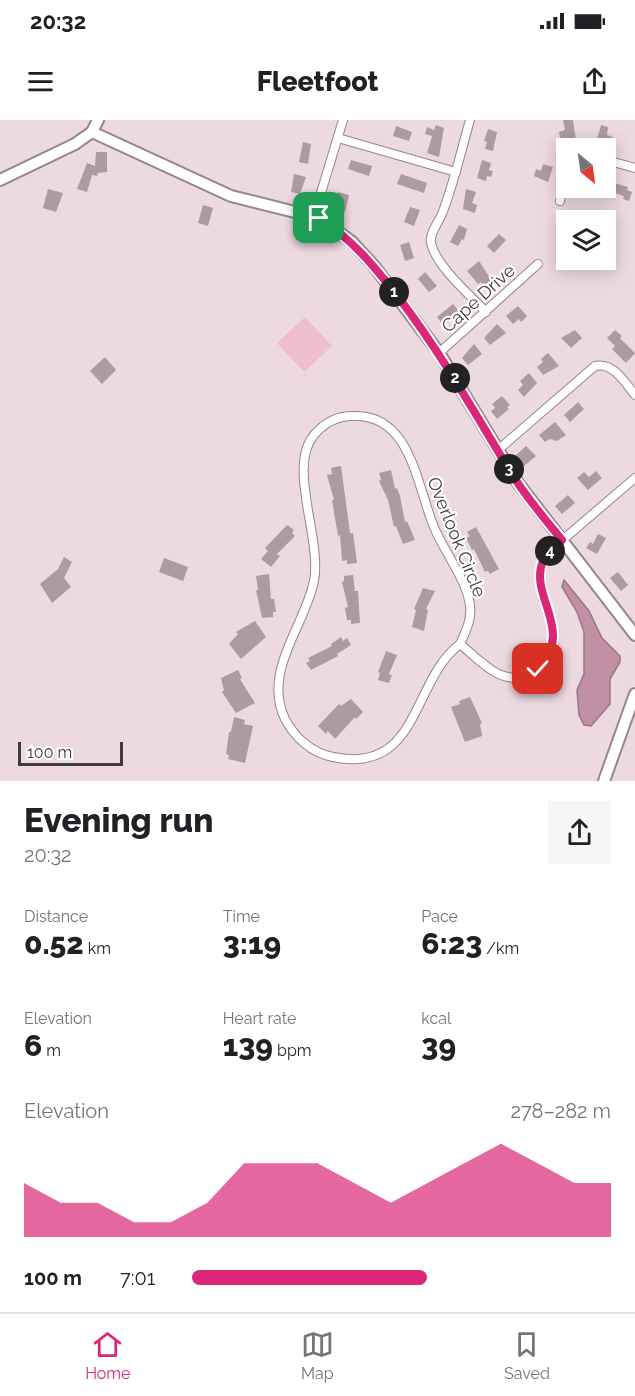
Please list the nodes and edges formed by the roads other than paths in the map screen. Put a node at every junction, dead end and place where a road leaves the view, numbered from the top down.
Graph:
1 (98, 120) edge
2 (343, 120) edge
3 (470, 120) edge
4 (92, 132) junction
5 (338, 138) junction
6 (616, 163) edge
7 (635, 168) edge
8 (456, 172) junction
9 (0, 180) edge
10 (561, 198) edge
11 (560, 201) dead end
12 (314, 216) junction
13 (538, 264) dead end
14 (486, 312) junction
15 (439, 353) junction
16 (635, 395) edge
17 (498, 450) junction
18 (635, 478) edge
19 (562, 540) junction
20 (635, 634) edge
21 (460, 644) junction
22 (635, 694) edge
23 (604, 781) edge

1 - 4 street
2 - 5 street
3 - 8 street
4 - 9 street
4 - 12 street
5 - 8 street
5 - 12 street
6 - 7 street
8 - 14 street
10 - 11 street
12 - 15 street
13 - 14 street, Cape Drive
14 - 15 street, Cape Drive
15 - 17 street
16 - 17 street
17 - 19 street
18 - 19 street
19 - 20 street
19 - 21 street
21 - 21 street, Overlook Circle
22 - 23 street

